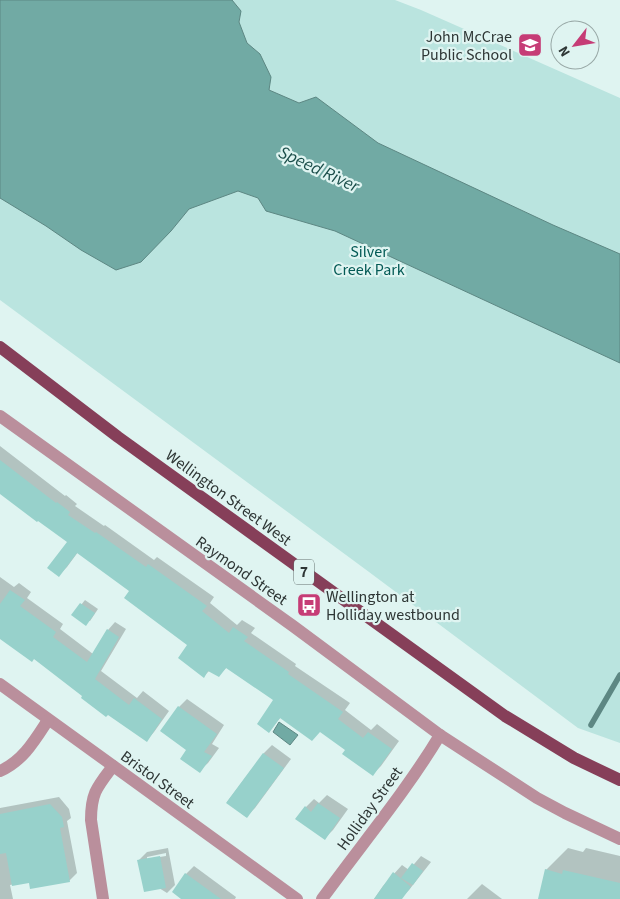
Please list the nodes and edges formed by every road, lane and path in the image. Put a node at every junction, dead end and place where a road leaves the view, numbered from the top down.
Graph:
1 (0, 347) edge
2 (0, 416) edge
3 (0, 684) edge
4 (48, 720) junction
5 (440, 735) junction
6 (113, 766) junction
7 (0, 771) edge
8 (620, 780) edge
9 (620, 838) edge
10 (103, 899) edge
11 (297, 899) edge
12 (322, 899) edge

1 - 8 main road, Wellington Street West / 7
2 - 5 street, Raymond Street
3 - 4 street, Bristol Street
4 - 6 street, Bristol Street
4 - 7 street
5 - 9 street, Raymond Street
5 - 12 street, Holliday Street
6 - 10 street
6 - 11 street, Bristol Street

